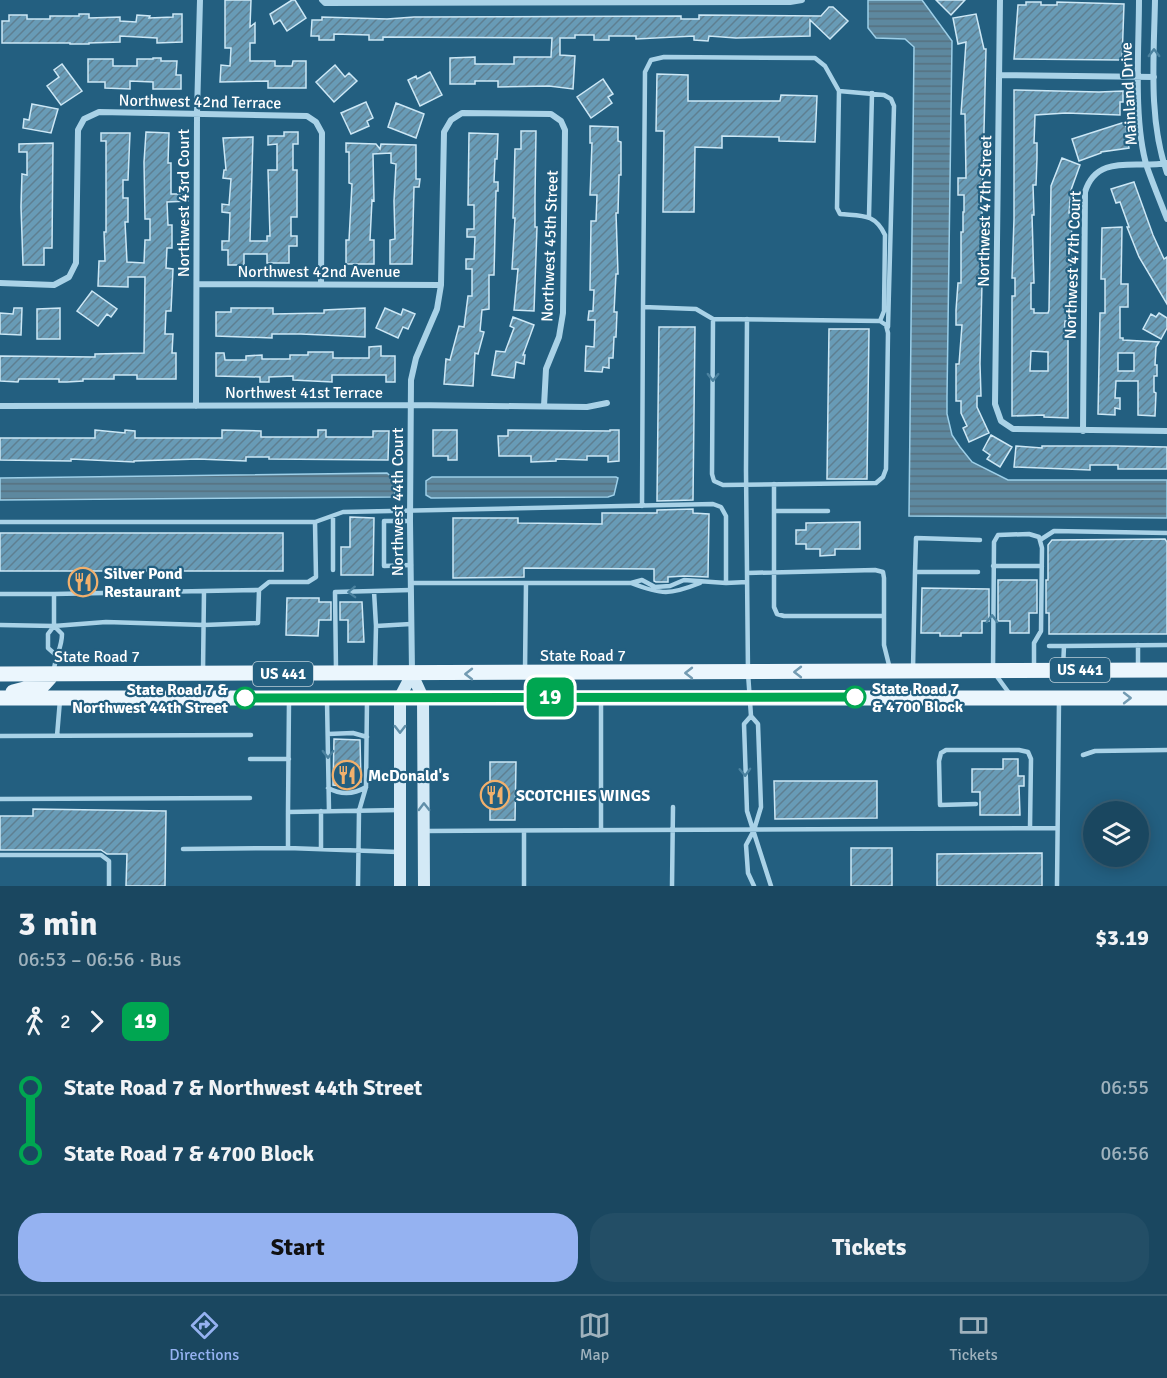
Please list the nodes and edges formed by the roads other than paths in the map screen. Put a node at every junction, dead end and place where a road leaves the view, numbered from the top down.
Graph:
1 (200, 0) edge
2 (322, 0) edge
3 (802, 0) edge
4 (1000, 0) edge
5 (1139, 0) edge
6 (1155, 0) edge
7 (458, 1) edge
8 (1000, 75) junction
9 (1154, 77) junction
10 (1139, 78) junction
11 (839, 91) junction
12 (872, 93) junction
13 (197, 113) junction
14 (561, 121) joint
15 (1165, 164) edge
16 (1147, 165) junction
17 (1167, 173) edge
18 (869, 216) junction
19 (1167, 219) edge
20 (0, 283) edge
21 (197, 284) junction
22 (321, 284) junction
23 (441, 285) junction
24 (643, 308) junction
25 (713, 319) junction
26 (747, 319) junction
27 (880, 321) junction
28 (888, 333) junction
29 (607, 403) dead end
30 (410, 405) junction
31 (0, 406) edge
32 (196, 406) junction
33 (544, 406) junction
34 (1083, 431) junction
35 (1167, 431) edge
36 (774, 484) junction
37 (746, 485) junction
38 (642, 506) junction
39 (774, 511) junction
40 (828, 511) dead end
41 (410, 512) junction
42 (333, 516) junction
43 (410, 521) junction
44 (0, 522) edge
45 (315, 522) junction
46 (1167, 533) edge
47 (980, 540) dead end
48 (1040, 540) junction
49 (411, 565) junction
50 (993, 566) junction
51 (1042, 566) junction
52 (333, 570) dead end
53 (915, 572) junction
54 (978, 572) dead end
55 (747, 573) junction
56 (774, 573) junction
57 (747, 582) junction
58 (526, 583) junction
59 (726, 583) junction
60 (411, 586) junction
61 (259, 590) junction
62 (204, 591) junction
63 (374, 591) junction
64 (0, 594) edge
65 (54, 594) junction
66 (884, 616) junction
67 (411, 624) junction
68 (0, 625) edge
69 (204, 625) junction
70 (54, 626) junction
71 (375, 626) junction
72 (1138, 645) junction
73 (1167, 645) edge
74 (1048, 646) dead end
75 (1064, 646) junction
76 (56, 656) junction
77 (1063, 670) junction
78 (1138, 670) junction
79 (1167, 670) edge
80 (993, 671) junction
81 (1034, 671) junction
82 (891, 672) junction
83 (913, 672) junction
84 (748, 673) junction
85 (0, 674) edge
86 (53, 674) junction
87 (153, 674) junction
88 (203, 674) junction
89 (336, 674) junction
90 (375, 674) junction
91 (412, 674) junction
92 (525, 674) junction
93 (0, 697) edge
94 (601, 697) junction
95 (749, 697) junction
96 (1017, 697) junction
97 (1060, 697) junction
98 (60, 698) junction
99 (289, 698) junction
100 (327, 698) junction
101 (367, 698) junction
102 (400, 698) junction
103 (423, 698) junction
104 (1167, 698) edge
105 (751, 716) junction
106 (328, 734) junction
107 (251, 735) dead end
108 (0, 736) edge
109 (57, 736) junction
110 (367, 738) junction
111 (1167, 750) edge
112 (1083, 755) dead end
113 (250, 759) dead end
114 (289, 759) junction
115 (366, 787) junction
116 (328, 788) junction
117 (250, 798) dead end
118 (0, 799) edge
119 (976, 804) dead end
120 (673, 807) dead end
121 (400, 810) junction
122 (321, 811) junction
123 (329, 811) junction
124 (359, 811) junction
125 (288, 812) junction
126 (1030, 828) junction
127 (1057, 828) junction
128 (601, 830) junction
129 (673, 830) junction
130 (754, 830) junction
131 (425, 831) junction
132 (524, 831) junction
133 (288, 848) junction
134 (321, 848) junction
135 (183, 849) dead end
136 (358, 850) junction
137 (400, 852) junction
138 (0, 855) edge
139 (109, 886) edge
140 (358, 886) edge
141 (400, 886) edge
142 (424, 886) edge
143 (524, 886) edge
144 (672, 886) edge
145 (754, 886) edge
146 (771, 886) edge
147 (1057, 886) edge

1 - 13 street, Northwest 43rd Court
2 - 7 street
3 - 7 street
4 - 8 street, Northwest 47th Street
5 - 10 street, Mainland Drive
9 -> 6 street, Mainland Drive
8 - 10 street
8 - 34 street, Northwest 47th Street
9 - 10 street
9 - 15 street, Mainland Drive
10 - 16 street, Mainland Drive
11 - 12 lane
11 - 18 lane
11 - 24 lane
12 - 18 lane
12 - 28 lane
13 - 20 street, Northwest 42nd Terrace
13 - 21 street, Northwest 43rd Court
13 - 22 street, Northwest 42nd Terrace
14 - 23 street, Northwest 44th Court
14 - 33 street, Northwest 45th Street
15 - 16 street, Northwest 47th Court
15 - 17 street, Mainland Drive
16 - 19 street, Mainland Drive
16 - 34 street, Northwest 47th Court
18 - 27 lane
21 - 22 street, Northwest 42nd Avenue
21 - 32 street, Northwest 43rd Court
22 - 23 street, Northwest 42nd Avenue
23 - 30 street, Northwest 44th Court
24 - 25 lane
24 - 38 lane
25 - 26 lane
25 -> 37 lane
26 - 27 lane
26 - 37 lane
27 - 28 lane
28 - 36 lane
29 - 33 street, Northwest 41st Terrace
30 - 32 street, Northwest 41st Terrace
30 - 33 street, Northwest 41st Terrace
30 - 41 street, Northwest 44th Court
31 - 32 street, Northwest 41st Terrace
34 - 35 street
36 - 37 lane
36 - 39 lane
37 - 55 lane
38 - 41 lane
38 - 59 lane
39 - 40 lane
39 - 56 lane
41 - 42 lane
41 - 43 street, Northwest 44th Court
42 - 45 lane
42 - 52 lane
43 - 49 street, Northwest 44th Court
43 - 49 lane
44 - 45 lane
45 - 61 lane
46 - 48 lane
47 - 53 lane
48 - 50 lane
48 - 51 lane
49 - 60 street, Northwest 44th Court
50 - 51 lane
80 -> 50 lane
51 - 81 lane
53 - 54 lane
53 - 83 lane
55 - 56 lane
55 - 57 lane
56 - 66 lane
56 - 66 lane
57 - 59 lane
57 - 84 lane
58 - 59 lane
58 - 60 lane
58 - 92 lane
60 - 63 lane
60 - 67 street, Northwest 44th Court
61 - 62 lane
61 - 69 lane
62 - 65 lane
62 - 69 lane
63 - 71 lane
63 -> 89 lane
64 - 65 lane
65 - 70 lane
66 - 82 lane
67 - 71 lane
67 - 91 street, Northwest 44th Court
68 - 70 lane
69 - 70 lane
69 - 88 lane
70 - 76 lane
70 - 76 lane
71 - 90 lane
72 - 73 lane
72 - 75 lane
72 - 78 lane
74 - 75 lane
75 - 77 lane
76 - 86 lane
77 - 78 main road, State Road 7 / US 441
77 - 81 main road, State Road 7 / US 441
78 - 79 main road, State Road 7 / US 441
80 - 81 main road, State Road 7 / US 441
80 - 83 main road, State Road 7 / US 441
80 - 96 lane
82 - 83 main road, State Road 7 / US 441
82 -> 84 main road, State Road 7 / US 441
84 -> 92 main road, State Road 7 / US 441
84 - 95 lane
85 - 86 main road, State Road 7 / US 441
86 - 87 main road, State Road 7 / US 441
86 - 93 main road
87 - 88 main road, State Road 7 / US 441
87 - 98 main road
88 - 89 main road, State Road 7 / US 441
89 - 90 main road, State Road 7 / US 441
90 - 91 main road, State Road 7 / US 441
92 -> 91 main road, State Road 7 / US 441
91 - 102 street
91 - 103 street
93 - 98 main road, US 441
94 - 95 main road, US 441
94 - 103 main road, US 441
94 - 128 lane
95 - 96 main road, US 441
95 - 105 lane
96 - 97 main road, US 441
97 -> 104 main road, US 441
97 - 127 lane
98 - 99 main road, US 441
98 - 109 lane
99 - 100 main road, US 441
99 - 114 lane
100 - 101 main road, US 441
100 - 106 lane
101 - 102 main road, US 441
101 - 110 lane
102 - 103 main road, US 441
102 -> 121 street
131 -> 103 street
105 - 130 lane
105 -> 130 lane
106 - 110 lane
106 -> 116 lane
107 - 109 lane
108 - 109 lane
110 - 115 lane
111 - 112 lane
113 - 114 lane
114 - 125 lane
115 - 116 lane
115 - 124 lane
116 - 123 lane
117 - 118 lane
119 - 126 lane
120 - 129 lane
121 - 124 lane
121 - 137 street
122 - 123 lane
122 - 125 lane
122 - 134 lane
123 - 124 lane
124 - 136 lane
125 - 133 lane
126 - 127 lane
126 - 130 lane
127 - 147 lane
128 - 129 lane
128 - 132 lane
129 - 130 lane
129 - 144 lane
130 - 145 lane
130 - 146 lane
131 - 132 lane
131 - 142 street
132 - 143 lane
133 - 134 lane
133 - 135 lane
134 - 136 lane
136 - 137 lane
136 - 140 lane
137 - 141 street
138 - 139 lane

